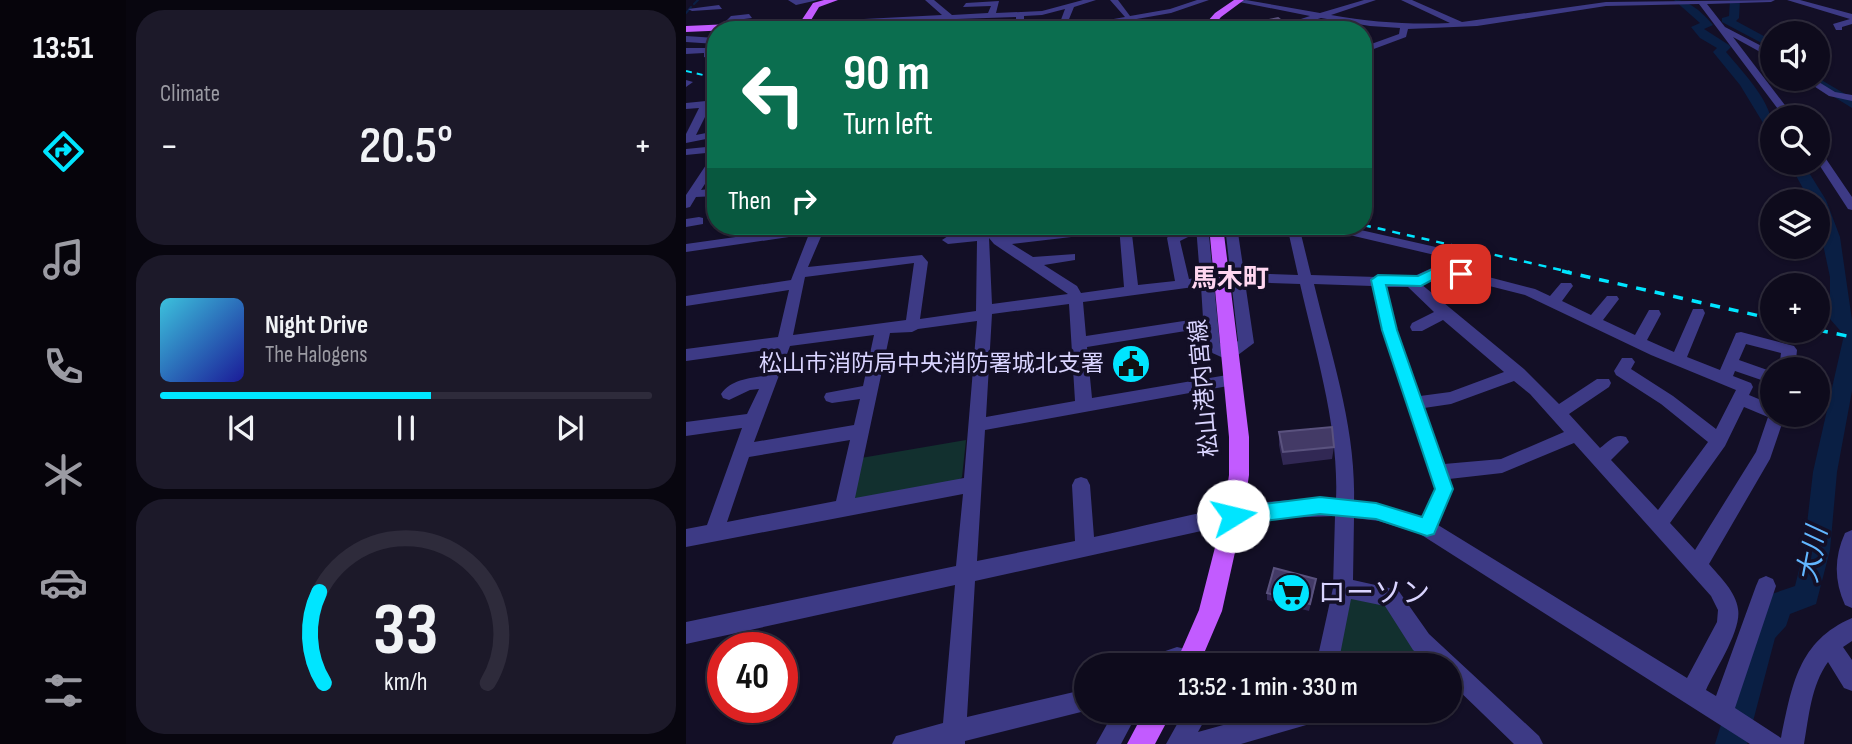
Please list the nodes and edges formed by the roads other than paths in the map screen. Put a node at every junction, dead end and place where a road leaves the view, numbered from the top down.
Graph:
1 (792, 0) edge
2 (834, 0) edge
3 (929, 0) edge
4 (1092, 0) edge
5 (1114, 0) edge
6 (1127, 0) edge
7 (1205, 0) edge
8 (1289, 0) edge
9 (1345, 0) edge
10 (1372, 0) edge
11 (1405, 0) edge
12 (1770, 0) edge
13 (1791, 0) edge
14 (817, 1) edge
15 (1239, 1) edge
16 (1699, 1) edge
17 (1732, 1) edge
18 (1743, 1) edge
19 (967, 2) edge
20 (1078, 2) edge
21 (1604, 2) edge
22 (1057, 4) edge
23 (1356, 5) junction
24 (692, 7) edge
25 (719, 7) dead end
26 (1299, 7) dead end
27 (883, 8) dead end
28 (1018, 10) junction
29 (993, 11) junction
30 (1086, 15) dead end
31 (749, 16) dead end
32 (1069, 16) junction
33 (1324, 16) junction
34 (965, 17) junction
35 (950, 18) junction
36 (1852, 19) edge
37 (731, 21) edge
38 (806, 21) edge
39 (865, 21) edge
40 (886, 21) edge
41 (954, 21) edge
42 (1020, 21) edge
43 (1066, 21) edge
44 (1116, 21) edge
45 (1214, 21) edge
46 (1306, 21) edge
47 (1360, 21) edge
48 (1372, 23) edge
49 (1461, 26) junction
50 (1404, 27) junction
51 (707, 28) edge
52 (1839, 28) dead end
53 (686, 29) edge
54 (1722, 29) junction
55 (690, 39) edge
56 (707, 46) edge
57 (1372, 47) edge
58 (707, 49) edge
59 (1760, 49) edge
60 (689, 50) edge
61 (687, 63) edge
62 (707, 103) edge
63 (1780, 105) edge
64 (686, 106) edge
65 (707, 109) edge
66 (707, 136) edge
67 (688, 139) edge
68 (707, 150) edge
69 (686, 152) edge
70 (707, 173) edge
71 (1830, 173) edge
72 (707, 194) edge
73 (689, 199) edge
74 (1852, 206) edge
75 (746, 235) edge
76 (772, 235) edge
77 (815, 235) edge
78 (967, 235) edge
79 (986, 235) edge
80 (992, 235) edge
81 (1052, 235) edge
82 (1126, 235) edge
83 (1205, 235) edge
84 (1217, 235) edge
85 (1229, 235) edge
86 (1295, 235) edge
87 (1367, 235) edge
88 (1182, 237) dead end
89 (744, 240) junction
90 (948, 240) dead end
91 (999, 241) junction
92 (686, 248) edge
93 (1070, 257) dead end
94 (1031, 262) junction
95 (1441, 270) junction
96 (1222, 278) junction
97 (797, 279) junction
98 (1305, 279) junction
99 (1378, 280) junction
100 (1412, 282) junction
101 (1183, 284) junction
102 (1566, 286) dead end
103 (1131, 289) junction
104 (1076, 297) junction
105 (1612, 299) dead end
106 (686, 301) edge
107 (1553, 302) junction
108 (984, 313) junction
109 (1444, 313) junction
110 (1698, 313) dead end
111 (1654, 314) dead end
112 (1210, 322) junction
113 (912, 327) junction
114 (1417, 327) dead end
115 (1594, 328) junction
116 (883, 330) junction
117 (783, 342) junction
118 (1638, 342) junction
119 (1079, 343) junction
120 (686, 355) edge
121 (1230, 355) junction
122 (1788, 357) edge
123 (1678, 360) junction
124 (1627, 362) dead end
125 (1731, 363) junction
126 (1518, 373) junction
127 (1760, 373) edge
128 (1724, 379) junction
129 (1233, 380) junction
130 (771, 381) junction
131 (1603, 383) dead end
132 (869, 391) junction
133 (729, 394) dead end
134 (832, 397) dead end
135 (1739, 398) junction
136 (1414, 403) junction
137 (1084, 406) junction
138 (1760, 407) edge
139 (1558, 413) junction
140 (753, 419) junction
141 (977, 425) junction
142 (1771, 427) edge
143 (686, 429) edge
144 (861, 431) junction
145 (1577, 434) junction
146 (1719, 441) junction
147 (1620, 442) dead end
148 (743, 451) junction
149 (1601, 458) junction
150 (1438, 472) junction
151 (972, 484) junction
152 (1081, 485) dead end
153 (1347, 508) junction
154 (844, 509) junction
155 (1233, 516) junction
156 (1659, 523) junction
157 (1427, 528) junction
158 (714, 532) junction
159 (686, 538) edge
160 (1852, 539) edge
161 (1085, 548) junction
162 (1698, 564) junction
163 (964, 573) junction
164 (1766, 586) dead end
165 (1343, 588) junction
166 (1852, 598) edge
167 (1852, 629) edge
168 (686, 633) edge
169 (1828, 643) junction
170 (1194, 653) edge
171 (1329, 653) edge
172 (1434, 653) edge
173 (1462, 678) edge
174 (1852, 680) edge
175 (1691, 695) junction
176 (1074, 704) edge
177 (1725, 715) junction
178 (1120, 723) edge
179 (1152, 723) edge
180 (1191, 723) edge
181 (1274, 723) edge
182 (954, 737) edge
183 (1769, 742) edge
184 (904, 744) edge
185 (1108, 744) edge
186 (1140, 744) edge
187 (1178, 744) edge
188 (1199, 744) edge
189 (1531, 744) edge
190 (1792, 744) edge

1 - 14 street
2 - 14 main road
3 - 35 street
4 - 20 street
5 - 6 street
7 - 44 street
8 - 26 street
9 - 23 street
10 - 23 street
11 - 49 street
12 - 18 street
13 - 36 street
14 - 38 main road
15 - 33 street
15 - 45 main road
16 - 17 street
16 - 21 street
16 - 54 street
17 - 18 street
19 - 29 street
19 - 34 street
20 - 22 street
20 - 32 street
21 - 49 street
22 - 28 street
23 - 33 street
24 - 25 street
27 - 39 street
28 - 29 street
28 - 42 street
29 - 34 street
30 - 32 street
31 - 37 street
32 - 43 street
33 - 46 street
33 - 47 street
34 - 35 street
35 - 40 street
35 - 41 street
36 - 52 street
48 - 50 street
49 - 50 street
50 - 57 street
51 - 53 main road
54 - 59 street
54 - 63 street
55 - 56 street
55 - 60 street
58 - 60 street
60 - 61 street
62 - 64 street
65 - 67 street
66 - 67 street
68 - 69 street
70 - 73 street
71 - 74 street
72 - 73 street
75 - 89 street
76 - 89 street
77 - 97 street
78 - 90 street
79 - 108 street
80 - 91 street
81 - 91 street
82 - 103 street
83 - 96 street
84 - 96 main road, 松山港内宮線
85 - 96 street
86 - 98 street
87 - 95 street
88 - 101 street
89 - 92 street
91 - 94 street
93 - 94 street
94 - 104 street
95 - 100 street
95 - 107 street
96 - 98 street
96 - 101 street
96 - 112 street
96 - 121 main road, 松山港内宮線
97 - 106 street
97 - 113 street
97 - 117 street
98 - 99 street
98 - 153 street
99 - 100 street
99 - 136 street
100 - 109 street
101 - 103 street
102 - 107 street
103 - 104 street
104 - 108 street
104 - 119 street
105 - 115 street
107 - 115 street
108 - 113 street
108 - 141 street
109 - 114 street
109 - 126 street
110 - 123 street
111 - 118 street
112 - 119 street
112 - 121 street
113 - 116 street
115 - 118 street
116 - 117 street
116 - 132 street
117 - 120 street
117 - 130 street
118 - 123 street
119 - 137 street
121 - 129 main road, 松山港内宮線
122 - 125 street
123 - 128 street
124 - 146 street
125 - 127 street
125 - 128 street
126 - 136 street
126 - 139 street
128 - 135 street
129 - 137 street
129 - 155 main road, 松山港内宮線
130 - 133 street
130 - 140 street
131 - 139 street
132 - 134 street
132 - 144 street
135 - 138 street
135 - 146 street
136 - 150 street
137 - 141 street
139 - 145 street
140 - 143 street
140 - 148 street
141 - 151 street
142 - 162 street
144 - 148 street
144 - 154 street
145 - 149 street
145 - 150 street
146 - 156 street
147 - 149 street
148 - 158 street
149 - 156 street
150 - 157 street
151 - 154 street
151 - 163 street
152 - 161 street
153 - 155 street
153 - 157 street
153 - 165 street
154 - 158 street
155 - 161 street
155 - 170 main road, 松山港内宮線
156 - 162 street
157 - 175 street
158 - 159 street
160 - 166 street
161 - 163 street
162 - 175 street
163 - 168 street
163 - 182 street
164 - 177 street
165 - 171 street
165 - 172 street
167 - 169 street
169 - 174 street
169 - 190 street
173 - 189 street
175 - 177 street
176 - 182 street
177 - 183 street
178 - 185 street
179 - 186 main road
180 - 187 street
181 - 188 street
182 - 184 street

